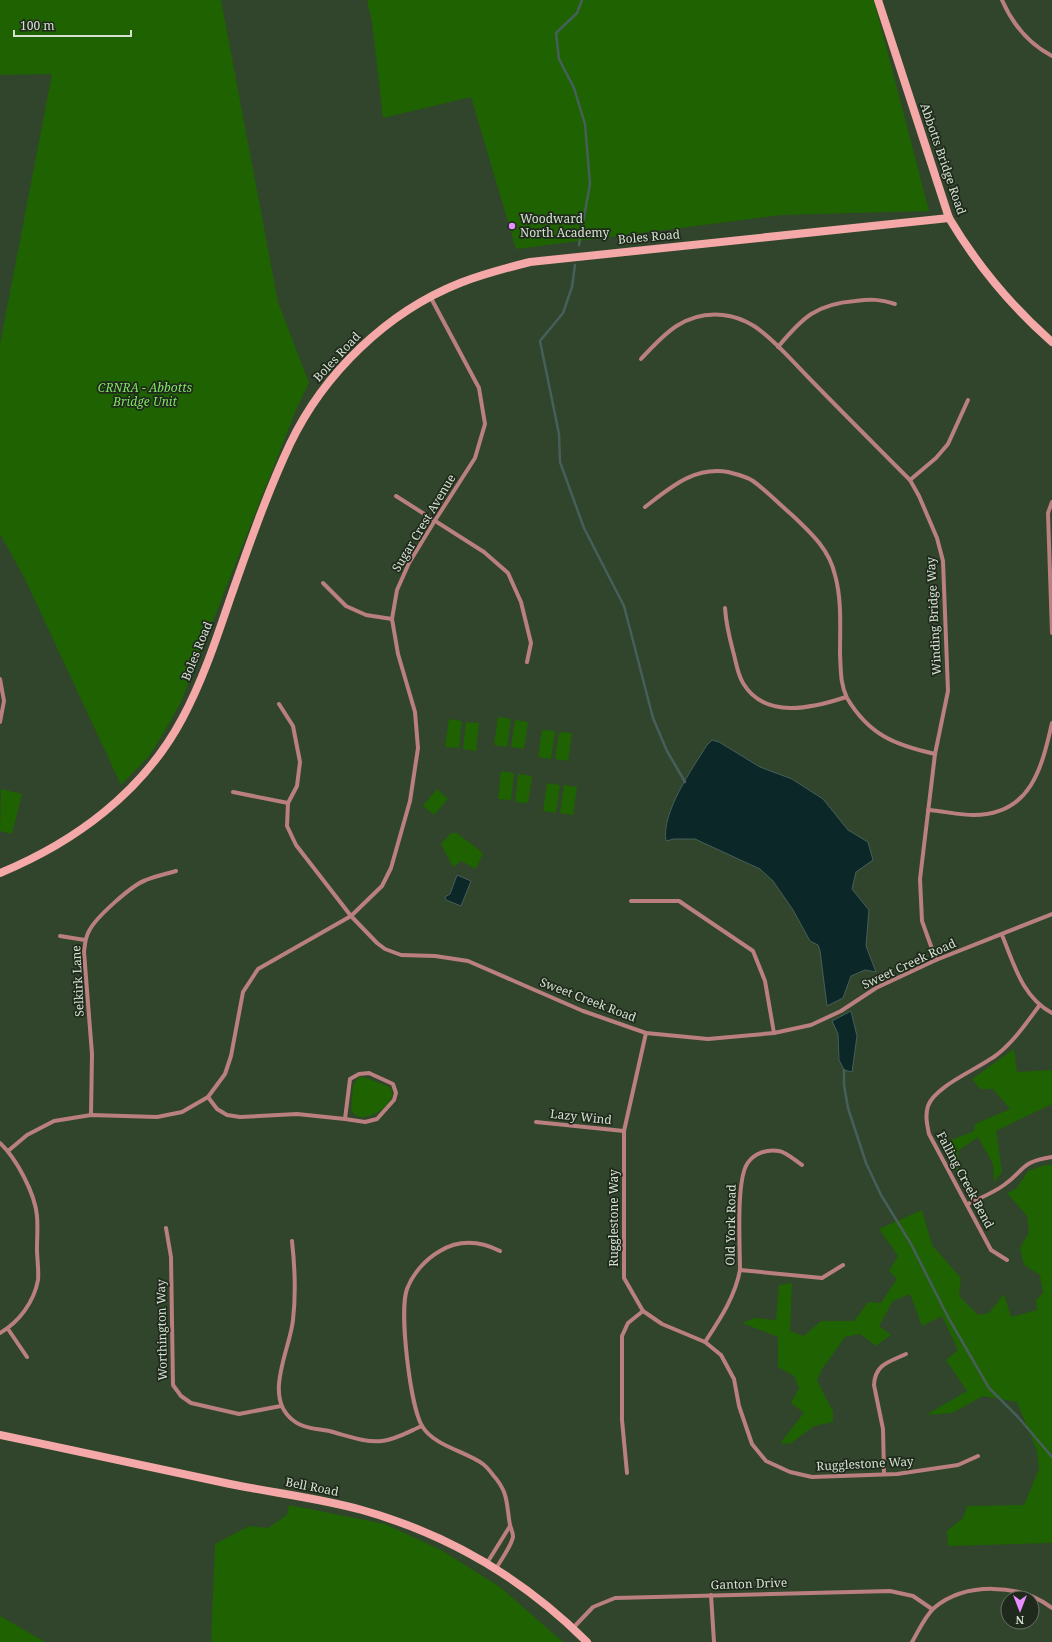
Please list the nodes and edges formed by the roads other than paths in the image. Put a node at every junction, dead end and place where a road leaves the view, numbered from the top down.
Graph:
1 (878, 0) edge
2 (1002, 0) edge
3 (1052, 56) edge
4 (949, 218) junction
5 (430, 298) junction
6 (894, 304) dead end
7 (1052, 342) edge
8 (778, 347) junction
9 (641, 359) dead end
10 (968, 400) dead end
11 (910, 480) junction
12 (396, 496) dead end
13 (1052, 502) edge
14 (645, 508) dead end
15 (434, 522) junction
16 (323, 583) dead end
17 (725, 608) dead end
18 (392, 619) junction
19 (1052, 633) edge
20 (527, 662) dead end
21 (0, 679) edge
22 (846, 696) junction
23 (279, 704) dead end
24 (0, 722) edge
25 (1052, 723) edge
26 (1050, 745) edge
27 (935, 754) junction
28 (233, 792) dead end
29 (288, 803) junction
30 (928, 810) junction
31 (176, 871) dead end
32 (0, 873) edge
33 (631, 901) dead end
34 (1052, 914) edge
35 (351, 916) junction
36 (1002, 935) junction
37 (60, 936) dead end
38 (85, 940) junction
39 (936, 960) junction
40 (1039, 1006) junction
41 (1052, 1013) edge
42 (646, 1033) junction
43 (774, 1033) junction
44 (208, 1096) junction
45 (91, 1115) junction
46 (345, 1119) junction
47 (536, 1122) dead end
48 (624, 1131) junction
49 (0, 1143) edge
50 (8, 1151) junction
51 (1052, 1157) edge
52 (802, 1165) dead end
53 (968, 1204) junction
54 (166, 1228) dead end
55 (292, 1242) dead end
56 (500, 1251) dead end
57 (1007, 1260) dead end
58 (843, 1265) dead end
59 (740, 1270) junction
60 (643, 1311) junction
61 (8, 1329) junction
62 (0, 1333) edge
63 (705, 1342) junction
64 (906, 1354) dead end
65 (27, 1357) dead end
66 (281, 1406) junction
67 (422, 1426) junction
68 (0, 1435) edge
69 (978, 1456) dead end
70 (627, 1473) dead end
71 (884, 1474) junction
72 (510, 1526) junction
73 (487, 1563) junction
74 (496, 1569) junction
75 (711, 1595) junction
76 (1052, 1608) edge
77 (932, 1609) junction
78 (573, 1628) junction
79 (587, 1642) edge
80 (714, 1642) edge
81 (912, 1642) edge

1 - 4 street, Abbotts Bridge Road
2 - 3 street
4 - 5 street, Boles Road
4 - 7 street, Abbotts Bridge Road
5 - 15 street, Sugar Crest Avenue
5 - 32 street, Boles Road
6 - 8 street
8 - 9 street, Winding Bridge Way
8 - 11 street, Winding Bridge Way
10 - 11 street
11 - 27 street, Winding Bridge Way
12 - 15 street
13 - 19 street
14 - 22 street
15 - 18 street, Sugar Crest Avenue
15 - 20 street
16 - 18 street
17 - 22 street
18 - 35 street, Sugar Crest Avenue
21 - 24 street
22 - 27 street
23 - 29 street, Sweet Creek Road
25 - 26 street
26 - 30 street
27 - 30 street, Winding Bridge Way
28 - 29 street
29 - 35 street, Sweet Creek Road
30 - 39 street, Winding Bridge Way
31 - 38 street, Selkirk Lane
33 - 43 street
34 - 36 street, Sweet Creek Road
35 - 42 street, Sweet Creek Road
35 - 44 street, Sugar Crest Avenue
36 - 39 street, Sweet Creek Road
36 - 40 street
37 - 38 street
38 - 45 street, Selkirk Lane
39 - 43 street, Sweet Creek Road
40 - 41 street
40 - 53 street, Falling Creek Bend
42 - 43 street, Sweet Creek Road
42 - 48 street, Rugglestone Way
44 - 45 street, Sugar Crest Avenue
44 - 46 street
45 - 50 street, Sugar Crest Avenue
46 - 46 street
47 - 48 street, Lazy Wind
48 - 60 street, Rugglestone Way
49 - 50 street
50 - 61 street
51 - 53 street
52 - 59 street, Old York Road
53 - 57 street, Falling Creek Bend
54 - 66 street, Worthington Way
55 - 66 street
56 - 67 street
58 - 59 street
59 - 63 street, Old York Road
60 - 63 street, Rugglestone Way
60 - 70 street
61 - 62 street
61 - 65 street
63 - 71 street, Rugglestone Way
64 - 71 street
66 - 67 street
67 - 72 street
68 - 73 street, Bell Road
69 - 71 street, Rugglestone Way
72 - 73 street
72 - 74 street
73 - 74 street, Bell Road
74 - 78 street, Bell Road
75 - 77 street, Ganton Drive
75 - 78 street, Ganton Drive
75 - 80 street
76 - 77 street
77 - 81 street
78 - 79 street, Bell Road

